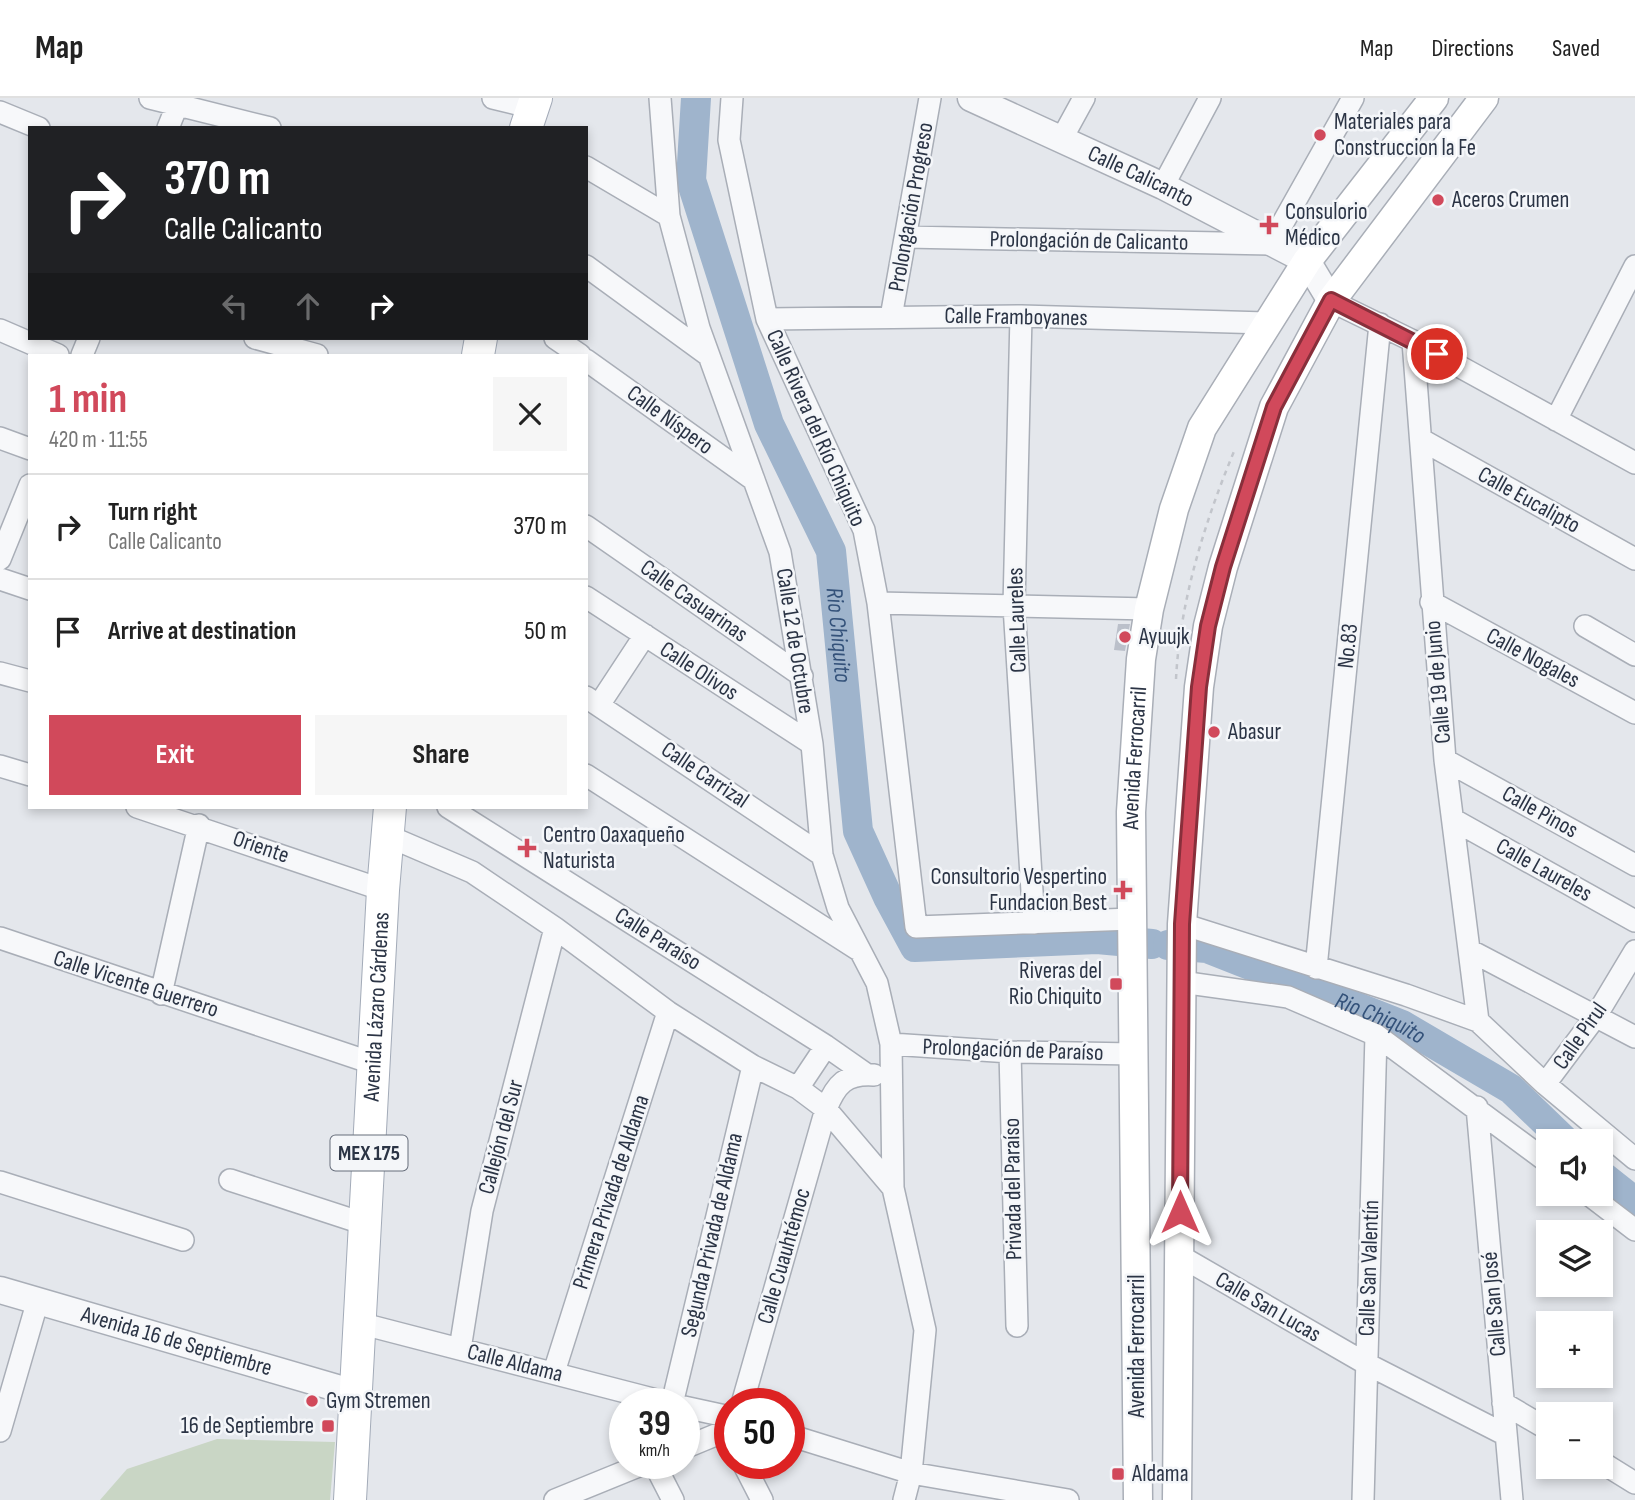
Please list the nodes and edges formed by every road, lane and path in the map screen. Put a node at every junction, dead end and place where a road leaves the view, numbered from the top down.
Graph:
1 (150, 98) edge
2 (493, 98) edge
3 (660, 98) edge
4 (732, 98) edge
5 (930, 98) edge
6 (971, 98) edge
7 (1084, 98) edge
8 (1210, 98) edge
9 (1353, 98) edge
10 (1434, 98) edge
11 (1484, 98) edge
12 (179, 101) edge
13 (532, 111) edge
14 (0, 112) edge
15 (34, 126) edge
16 (170, 126) edge
17 (264, 126) edge
18 (1061, 140) junction
19 (588, 168) edge
20 (1163, 186) junction
21 (669, 216) junction
22 (906, 237) junction
23 (1271, 244) junction
24 (1307, 261) junction
25 (1635, 266) edge
26 (588, 268) edge
27 (1331, 300) junction
28 (1021, 316) junction
29 (891, 317) junction
30 (766, 319) junction
31 (1266, 323) junction
32 (1380, 324) junction
33 (0, 330) edge
34 (262, 340) edge
35 (558, 340) edge
36 (1413, 341) junction
37 (56, 354) edge
38 (313, 354) edge
39 (579, 354) edge
40 (708, 355) junction
41 (588, 361) edge
42 (1556, 420) junction
43 (0, 438) edge
44 (1422, 440) junction
45 (1237, 446) dead end
46 (28, 448) edge
47 (1635, 463) edge
48 (754, 480) junction
49 (28, 496) edge
50 (588, 527) edge
51 (21, 533) edge
52 (0, 559) edge
53 (1635, 559) edge
54 (0, 579) edge
55 (28, 588) edge
56 (588, 598) edge
57 (1431, 602) junction
58 (878, 603) junction
59 (1014, 606) junction
60 (1149, 609) junction
61 (1585, 626) dead end
62 (645, 635) junction
63 (1635, 655) edge
64 (0, 673) edge
65 (802, 676) junction
66 (28, 680) edge
67 (1175, 687) dead end
68 (593, 701) edge
69 (1635, 713) edge
70 (812, 744) junction
71 (1445, 760) junction
72 (0, 766) edge
73 (28, 774) edge
74 (588, 776) edge
75 (145, 809) edge
76 (451, 809) edge
77 (1454, 820) junction
78 (389, 822) edge
79 (199, 825) junction
80 (822, 855) junction
81 (1635, 865) edge
82 (383, 890) junction
83 (1635, 921) edge
84 (1034, 923) junction
85 (1132, 924) junction
86 (555, 928) junction
87 (1182, 930) junction
88 (0, 938) edge
89 (858, 949) junction
90 (1471, 951) junction
91 (1635, 951) edge
92 (1316, 968) junction
93 (1181, 975) junction
94 (161, 994) junction
95 (668, 1012) junction
96 (1596, 1016) junction
97 (1478, 1021) junction
98 (1376, 1035) junction
99 (1635, 1037) edge
100 (891, 1044) junction
101 (826, 1046) junction
102 (1010, 1052) junction
103 (1135, 1054) junction
104 (375, 1064) junction
105 (753, 1066) junction
106 (866, 1074) junction
107 (890, 1076) junction
108 (1545, 1084) junction
109 (798, 1088) junction
110 (1476, 1107) junction
111 (826, 1109) junction
112 (1536, 1153) edge
113 (1635, 1159) edge
114 (1180, 1167) junction
115 (1136, 1170) junction
116 (230, 1180) dead end
117 (0, 1182) edge
118 (893, 1188) junction
119 (1604, 1206) edge
120 (365, 1224) junction
121 (1635, 1230) edge
122 (183, 1240) dead end
123 (1180, 1256) junction
124 (0, 1290) edge
125 (38, 1300) junction
126 (359, 1323) junction
127 (1017, 1326) dead end
128 (460, 1349) junction
129 (1365, 1363) junction
130 (554, 1373) junction
131 (611, 1388) edge
132 (676, 1388) edge
133 (747, 1388) edge
134 (354, 1393) junction
135 (1503, 1403) junction
136 (1536, 1422) edge
137 (0, 1431) edge
138 (1506, 1435) junction
139 (805, 1440) edge
140 (1613, 1469) edge
141 (911, 1473) junction
142 (614, 1479) edge
143 (662, 1479) edge
144 (751, 1479) edge
145 (1635, 1483) edge
146 (584, 1494) edge
147 (350, 1500) edge
148 (555, 1500) edge
149 (673, 1500) edge
150 (762, 1500) edge
151 (904, 1500) edge
152 (1068, 1500) edge
153 (1138, 1500) edge
154 (1177, 1500) edge
155 (1363, 1500) edge
156 (1512, 1500) edge

1 - 12 street
2 - 13 street
3 - 21 street, Calle 12 de Octubre
4 - 30 street, Calle Rivera del Río Chiquito
5 - 22 street, Prolongación Progreso
6 - 18 street, Calle Calicanto
7 - 18 street
8 - 20 street
9 - 23 street
10 - 24 main road, Avenida Ferrocarril
11 - 27 main road, Avenida Ferrocarril
12 - 16 street
12 - 17 street
14 - 15 street
18 - 20 street, Calle Calicanto
19 - 21 street
20 - 23 street, Calle Calicanto
21 - 40 street, Calle 12 de Octubre
22 - 23 street, Prolongación de Calicanto
22 - 29 street, Prolongación Progreso
23 - 24 street, Calle Calicanto
24 - 27 street
24 - 31 main road, Avenida Ferrocarril
25 - 42 street
26 - 40 street
27 - 32 street
27 - 87 main road, Avenida Ferrocarril
28 - 29 street, Calle Framboyanes
28 - 31 street, Calle Framboyanes
28 - 59 street, Calle Laureles
29 - 30 street, Calle Framboyanes
30 - 58 street, Calle Rivera del Río Chiquito
31 - 60 main road, Avenida Ferrocarril
32 - 36 street
32 - 92 street, No.83
33 - 37 street
34 - 38 street
35 - 39 street
36 - 42 street
36 - 44 street, Calle 19 de Junio
40 - 48 street, Calle 12 de Octubre
41 - 48 street, Calle Níspero
42 - 47 street
43 - 46 street
44 - 53 street, Calle Eucalipto
44 - 57 street, Calle 19 de Junio
45 - 67 path
48 - 65 street, Calle 12 de Octubre
49 - 51 street
50 - 65 street, Calle Casuarinas
51 - 52 street
54 - 55 street
56 - 62 street, Calle Olivos
57 - 69 street, Calle Nogales
57 - 71 street, Calle 19 de Junio
58 - 59 street
58 - 84 street, Calle Rivera del Río Chiquito
59 - 60 street
59 - 84 street, Calle Laureles
60 - 85 main road, Avenida Ferrocarril
61 - 63 street
62 - 68 street
62 - 70 street, Calle Olivos
64 - 66 street
65 - 70 street, Calle 12 de Octubre
68 - 80 street, Calle Carrizal
70 - 80 street, Calle 12 de Octubre
71 - 77 street, Calle 19 de Junio
71 - 81 street, Calle Pinos
72 - 73 street
74 - 89 street
75 - 79 street, Oriente
76 - 101 street, Calle Paraíso
77 - 83 street, Calle Laureles
77 - 90 street, Calle 19 de Junio
78 - 82 main road, Avenida Lázaro Cárdenas / MEX 175
78 - 86 street, Calle 12 de Octubre
79 - 82 street, Oriente
79 - 94 street
80 - 89 street, Calle 12 de Octubre
82 - 104 main road, Avenida Lázaro Cárdenas / MEX 175
84 - 85 street
85 - 103 main road, Avenida Ferrocarril
86 - 95 street, Calle 12 de Octubre
86 - 128 street, Callejón del Sur
87 - 92 street
87 - 93 main road, Avenida Ferrocarril
88 - 94 street, Calle Vicente Guerrero
89 - 100 street, Calle 12 de Octubre
90 - 96 street
90 - 97 street, Calle 19 de Junio
91 - 96 street, Calle Pirul
92 - 97 street
93 - 98 street
93 - 114 main road, Avenida Ferrocarril
94 - 104 street, Calle Vicente Guerrero
95 - 105 street, Calle 12 de Octubre
95 - 130 street, Primera Privada de Aldama
96 - 99 street
96 - 108 street, Calle Pirul
97 - 108 street
98 - 110 street
98 - 129 street, Calle San Valentín
100 - 102 street, Prolongación de Paraíso
100 - 107 street, Calle 12 de Octubre
101 - 106 street, Calle Paraíso
101 - 109 street
102 - 103 street, Prolongación de Paraíso
102 - 127 street, Privada del Paraíso
103 - 115 main road, Avenida Ferrocarril
104 - 120 main road, Avenida Lázaro Cárdenas / MEX 175
105 - 109 street, Calle 12 de Octubre
105 - 132 street, Segunda Privada de Aldama
106 - 107 street
106 - 111 street, Calle Cuauhtémoc
107 - 118 street, Calle 12 de Octubre
108 - 113 street
109 - 111 street, Calle 12 de Octubre
110 - 112 street
110 - 135 street, Calle San José
111 - 118 street, Calle 12 de Octubre
111 - 133 street, Calle Cuauhtémoc
114 - 115 main road
114 - 123 main road, Avenida Ferrocarril
115 - 153 main road, Avenida Ferrocarril
116 - 120 street
117 - 122 street
118 - 141 street, Calle 12 de Octubre
119 - 121 street
120 - 126 main road, Avenida Lázaro Cárdenas / MEX 175
123 - 129 street, Calle San Lucas
123 - 154 main road, Avenida Ferrocarril
124 - 125 street, Avenida 16 de Septiembre
125 - 134 street, Avenida 16 de Septiembre
125 - 137 street
126 - 128 street, Calle Aldama
126 - 134 main road, Avenida Lázaro Cárdenas / MEX 175
128 - 130 street, Calle Aldama
129 - 138 street, Calle San Lucas
129 - 155 street, Calle San Valentín
130 - 131 street, Calle Aldama
134 - 147 main road, Avenida Lázaro Cárdenas / MEX 175
135 - 136 street
135 - 138 street, Calle San José
138 - 156 street, Calle San José
139 - 141 street
140 - 145 street
141 - 151 street, Calle 12 de Octubre
141 - 152 street
142 - 146 street
143 - 149 street
144 - 150 street
146 - 148 street

